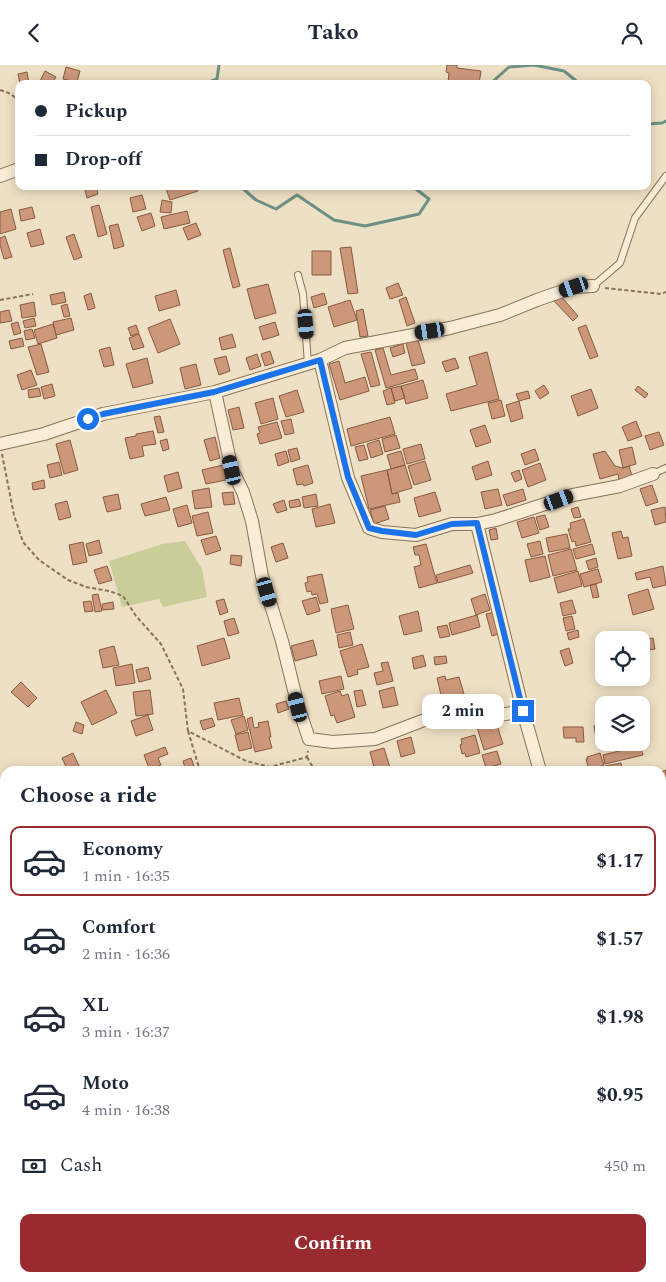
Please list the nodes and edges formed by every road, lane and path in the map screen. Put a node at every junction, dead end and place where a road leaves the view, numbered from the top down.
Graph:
1 (0, 90) edge
2 (15, 98) edge
3 (15, 170) edge
4 (0, 176) edge
5 (666, 176) edge
6 (298, 275) dead end
7 (593, 286) junction
8 (666, 292) edge
9 (33, 294) dead end
10 (0, 300) edge
11 (314, 362) junction
12 (214, 392) junction
13 (1, 449) edge
14 (666, 468) edge
15 (653, 474) joint
16 (477, 523) junction
17 (523, 711) junction
18 (188, 731) junction
19 (309, 739) junction
20 (307, 757) junction
21 (198, 766) edge
22 (266, 766) edge
23 (274, 766) edge
24 (312, 766) edge
25 (539, 766) edge

1 - 2 path
3 - 4 street
5 - 7 lane
6 - 11 lane
7 - 8 path
7 - 11 street
9 - 10 path
11 - 12 street
11 - 16 street
12 - 13 street
12 - 19 street
13 - 18 path
14 - 15 lane
15 - 16 street
16 - 17 street
17 - 19 street
17 - 25 street
18 - 21 path
18 - 22 path
19 - 20 path
20 - 23 path
20 - 24 path

